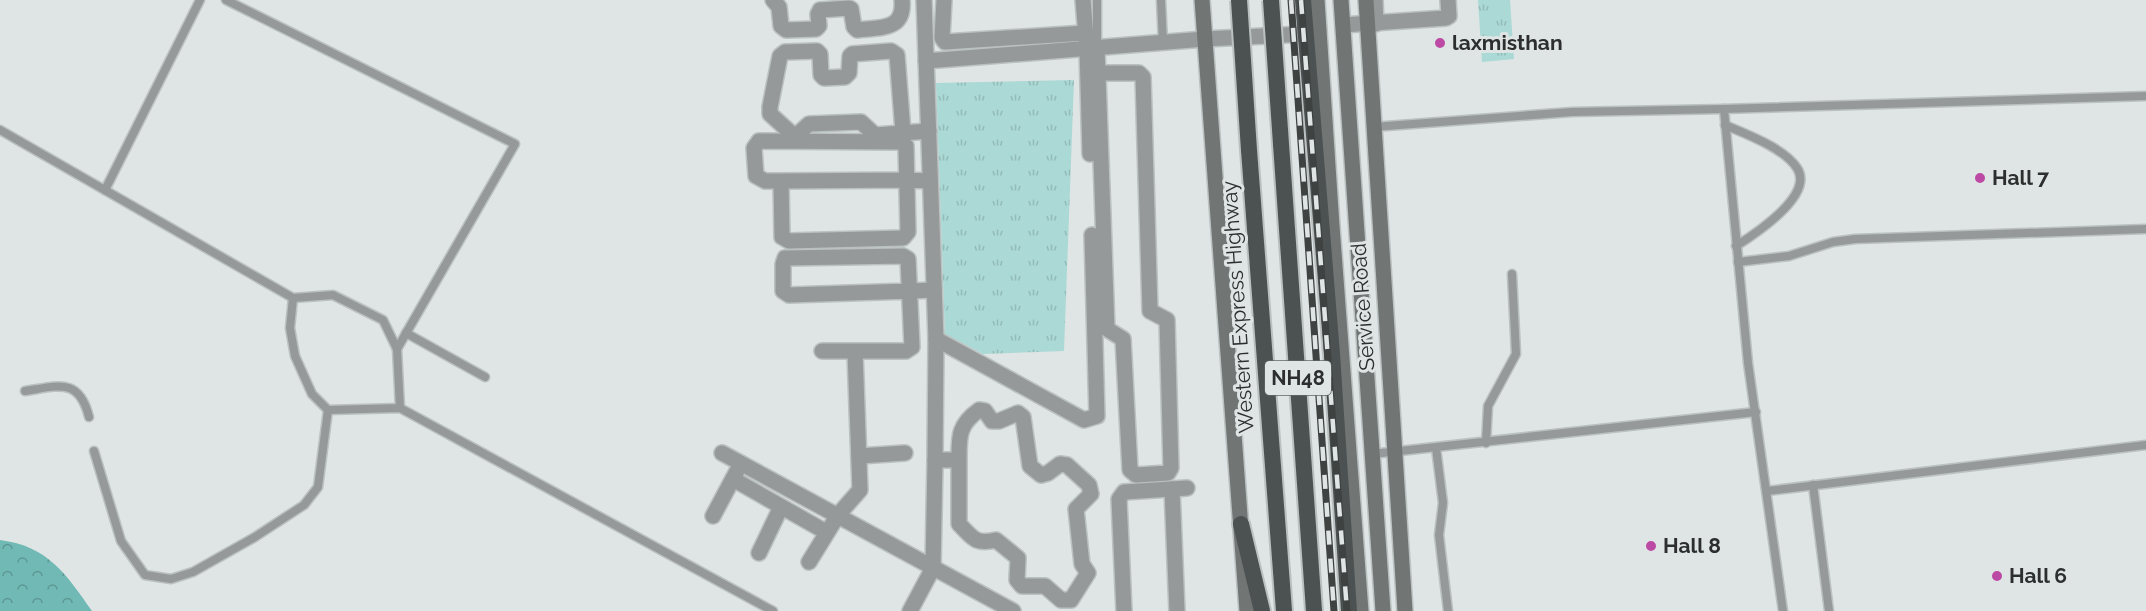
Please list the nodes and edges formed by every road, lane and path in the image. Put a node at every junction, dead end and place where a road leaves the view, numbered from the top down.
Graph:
1 (200, 0) edge
2 (226, 0) edge
3 (773, 0) edge
4 (902, 0) edge
5 (924, 0) edge
6 (944, 0) edge
7 (1083, 0) edge
8 (1097, 0) edge
9 (1161, 0) edge
10 (1202, 0) edge
11 (1239, 0) edge
12 (1271, 0) edge
13 (1303, 0) edge
14 (1317, 0) edge
15 (1341, 0) edge
16 (1366, 0) edge
17 (1375, 0) edge
18 (1448, 0) edge
19 (1372, 24) junction
20 (1343, 25) junction
21 (1085, 33) junction
22 (1304, 34) junction
23 (1205, 39) junction
24 (1163, 43) junction
25 (1092, 48) junction
26 (926, 61) junction
27 (1098, 73) junction
28 (1371, 89) junction
29 (1347, 91) junction
30 (2146, 96) edge
31 (1724, 109) junction
32 (1725, 125) junction
33 (1373, 127) junction
34 (0, 130) edge
35 (928, 131) junction
36 (903, 132) junction
37 (907, 180) junction
38 (930, 180) junction
39 (781, 181) junction
40 (105, 190) junction
41 (2146, 229) edge
42 (1736, 246) junction
43 (1738, 262) junction
44 (1512, 274) dead end
45 (934, 290) junction
46 (910, 291) junction
47 (293, 298) junction
48 (406, 333) junction
49 (936, 339) junction
50 (397, 349) junction
51 (822, 351) dead end
52 (855, 352) junction
53 (1388, 370) junction
54 (1367, 372) junction
55 (484, 377) dead end
56 (25, 391) dead end
57 (400, 408) junction
58 (328, 410) junction
59 (1756, 412) junction
60 (88, 417) dead end
61 (1486, 443) junction
62 (2146, 445) edge
63 (1436, 448) junction
64 (94, 451) dead end
65 (722, 453) dead end
66 (905, 453) dead end
67 (1393, 453) junction
68 (1372, 454) junction
69 (859, 456) junction
70 (936, 460) junction
71 (959, 460) junction
72 (741, 463) junction
73 (733, 479) junction
74 (1813, 485) junction
75 (1767, 491) junction
76 (781, 507) junction
77 (838, 515) junction
78 (713, 516) dead end
79 (1241, 524) junction
80 (826, 532) junction
81 (759, 553) dead end
82 (809, 562) dead end
83 (933, 568) junction
84 (773, 611) edge
85 (910, 611) edge
86 (1013, 611) edge
87 (1124, 611) edge
88 (1177, 611) edge
89 (1247, 611) edge
90 (1262, 611) edge
91 (1284, 611) edge
92 (1314, 611) edge
93 (1349, 611) edge
94 (1361, 611) edge
95 (1383, 611) edge
96 (1405, 611) edge
97 (1448, 611) edge
98 (1783, 611) edge
99 (1829, 611) edge

1 - 40 lane
2 - 48 lane
3 - 4 street
5 - 26 street
6 - 21 street
7 - 21 street
8 - 25 lane
9 - 24 lane
10 - 23 main road
11 - 91 highway, Western Express Highway / NH48, bridge
12 - 92 highway, NH48, bridge
13 - 22 highway
14 - 94 main road
15 - 20 main road
16 - 19 main road, Service Road
17 - 19 street
18 - 19 street
19 - 20 street
19 - 28 main road, Service Road
20 - 29 main road
21 - 25 street
22 - 23 street
22 - 93 highway
23 - 24 street
23 - 79 main road
24 - 25 street
25 - 26 street
25 - 27 street
25 - 49 street
26 - 35 street
27 - 27 street
28 - 29 main road
28 - 33 main road, Service Road
29 - 54 main road
30 - 31 lane
31 - 32 lane
31 - 33 lane
32 - 42 lane
32 - 42 lane
33 - 53 main road, Service Road
34 - 40 lane
35 - 36 street
35 - 38 street
36 - 36 street
37 - 38 street
37 - 39 street
37 - 39 street
37 - 39 street
38 - 45 street
40 - 47 lane
41 - 43 lane
42 - 43 lane
43 - 59 lane
44 - 61 lane
45 - 46 street
45 - 49 street
46 - 46 street
46 - 52 street
47 - 50 lane
47 - 58 lane
48 - 50 lane
48 - 55 lane
49 - 70 street
50 - 57 lane
51 - 52 street
52 - 69 street
53 - 54 main road
53 - 67 main road, Service Road
54 - 68 main road
56 - 60 lane
57 - 58 lane
57 - 84 lane
58 - 64 lane
59 - 61 lane
59 - 75 lane
61 - 63 lane
62 - 74 lane
63 - 67 lane
63 - 97 lane
65 - 72 street
66 - 69 street
67 - 68 lane
67 - 96 main road, Service Road
68 - 95 main road
69 - 77 street
70 - 71 street
70 - 83 street
71 - 71 street
72 - 73 street
72 - 77 street
73 - 76 street
73 - 78 street
74 - 75 lane
74 - 99 lane
75 - 98 lane
76 - 80 street
76 - 81 street
77 - 80 street
77 - 83 street
79 - 89 main road
79 - 90 highway
80 - 82 street
83 - 85 street
83 - 86 street
87 - 88 street

